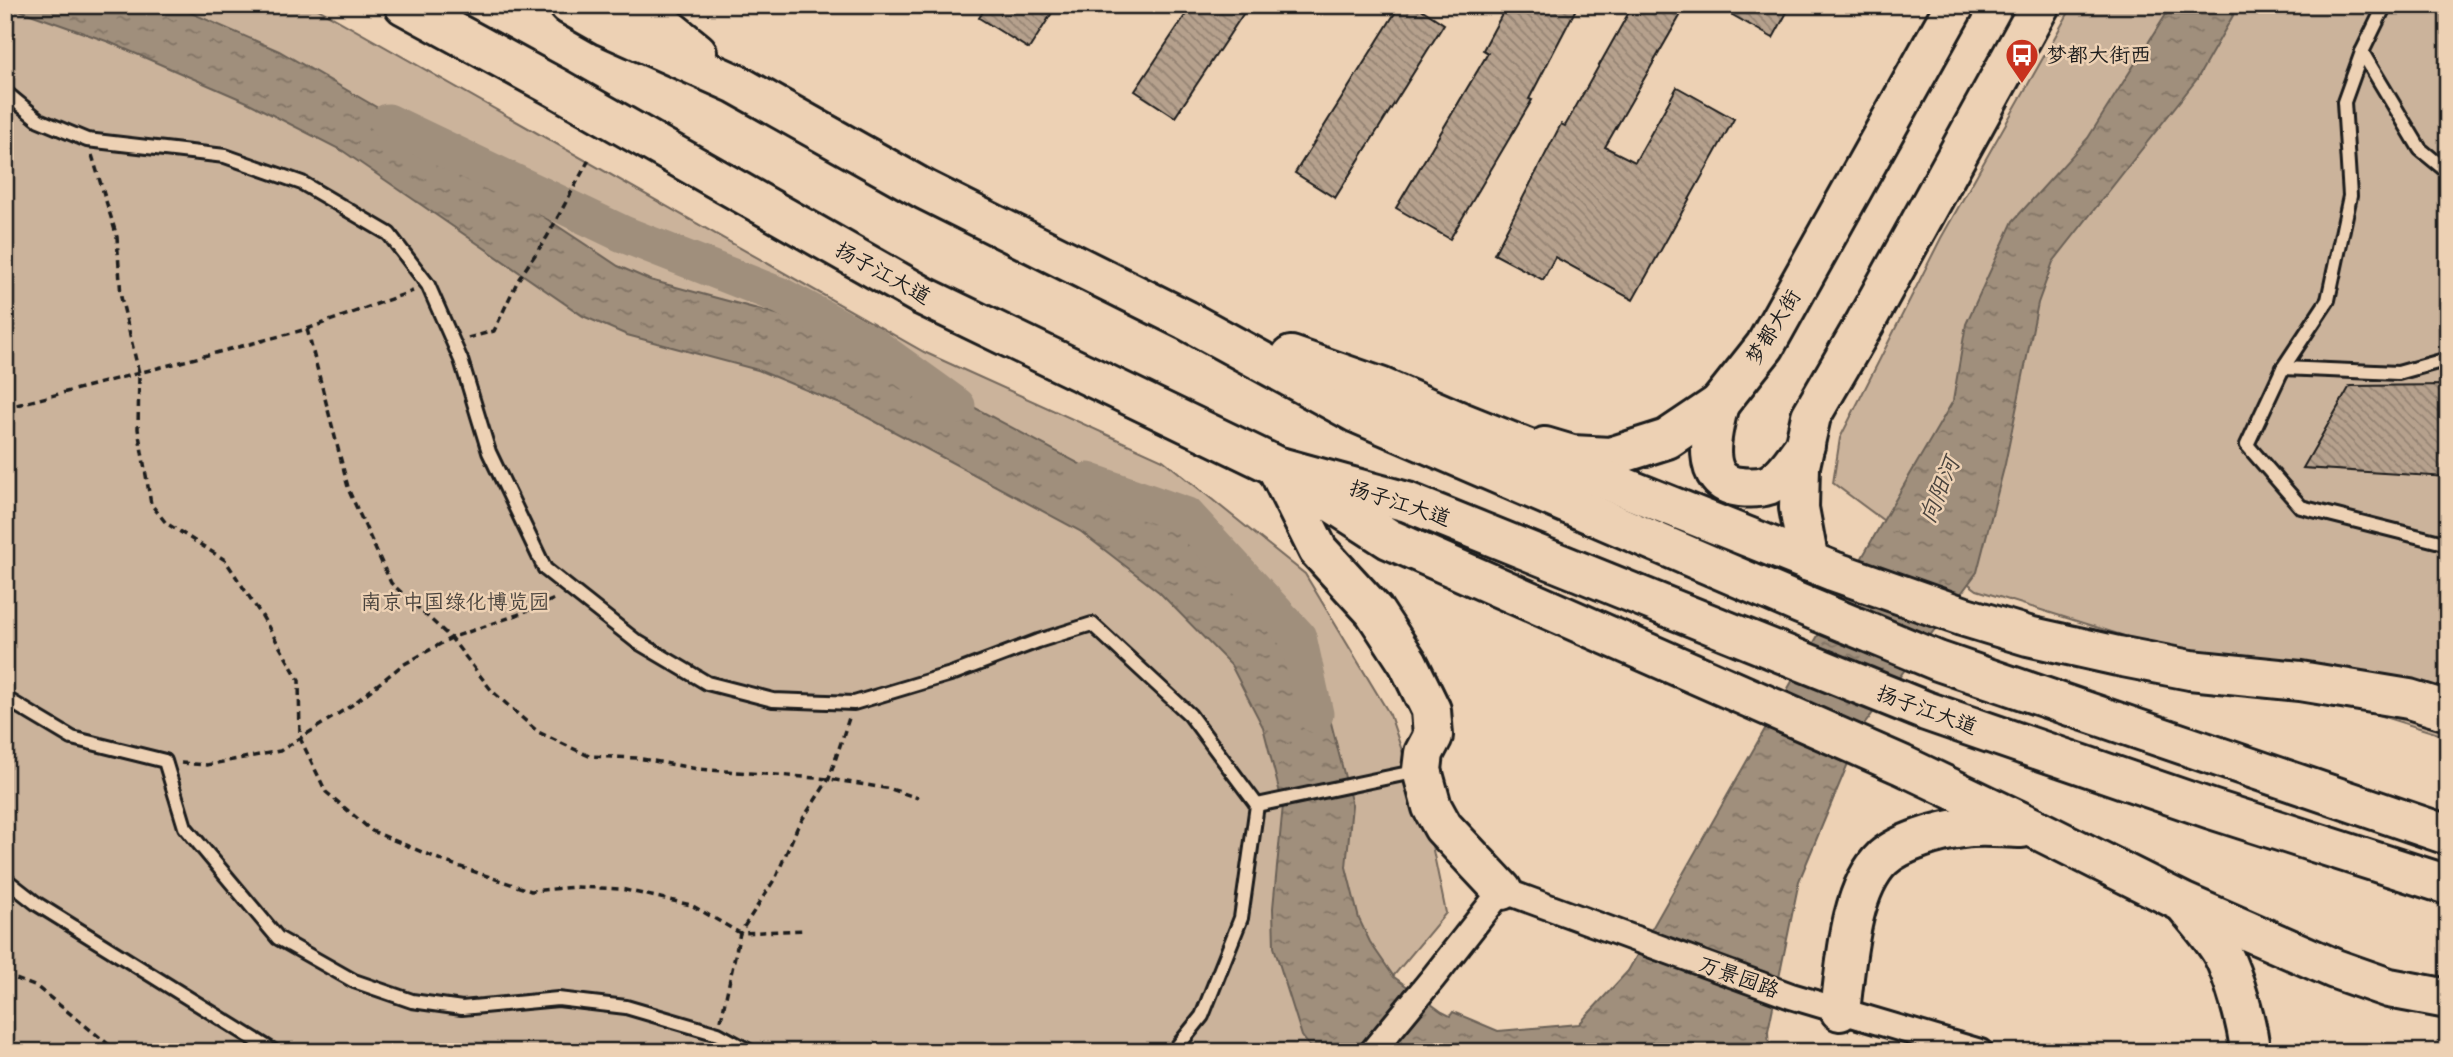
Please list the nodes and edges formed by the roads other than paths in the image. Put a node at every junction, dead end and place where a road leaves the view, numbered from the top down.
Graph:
1 (404, 5) edge
2 (569, 5) edge
3 (639, 5) edge
4 (1955, 5) edge
5 (2040, 5) edge
6 (2385, 5) edge
7 (2362, 52) junction
8 (736, 84) junction
9 (5, 92) edge
10 (2448, 172) edge
11 (1186, 320) junction
12 (2448, 359) edge
13 (2283, 368) junction
14 (1719, 404) junction
15 (1461, 422) junction
16 (1805, 445) junction
17 (1276, 466) junction
18 (2448, 544) edge
19 (1821, 567) junction
20 (5, 698) edge
21 (2448, 711) edge
22 (1422, 770) junction
23 (1257, 805) junction
24 (2034, 828) junction
25 (2448, 835) edge
26 (5, 879) edge
27 (2448, 885) edge
28 (1502, 890) junction
29 (2184, 903) junction
30 (2448, 999) edge
31 (1840, 1010) junction
32 (275, 1052) edge
33 (751, 1052) edge
34 (1172, 1052) edge
35 (1372, 1052) edge
36 (1980, 1052) edge
37 (2250, 1052) edge

1 - 17 main road, 扬子江大道
2 - 8 main road
3 - 8 main road
4 - 14 main road, 梦都大街
5 - 16 main road
6 - 7 lane
7 - 10 lane
7 - 13 lane
8 - 11 main road
9 - 23 lane
11 - 15 main road
11 - 25 main road
12 - 13 lane
13 - 18 lane
14 - 15 main road, 梦都大街
14 - 16 main road
15 - 19 main road
16 - 19 main road
17 - 22 main road
17 - 24 main road
17 - 27 main road, 扬子江大道
19 - 21 main road
20 - 33 lane
22 - 23 lane
22 - 28 main road
23 - 34 lane
24 - 29 main road
24 - 31 main road
26 - 32 lane
28 - 31 street, 万景园路
28 - 35 street
29 - 30 main road
29 - 37 main road
31 - 36 street, 万景园路

